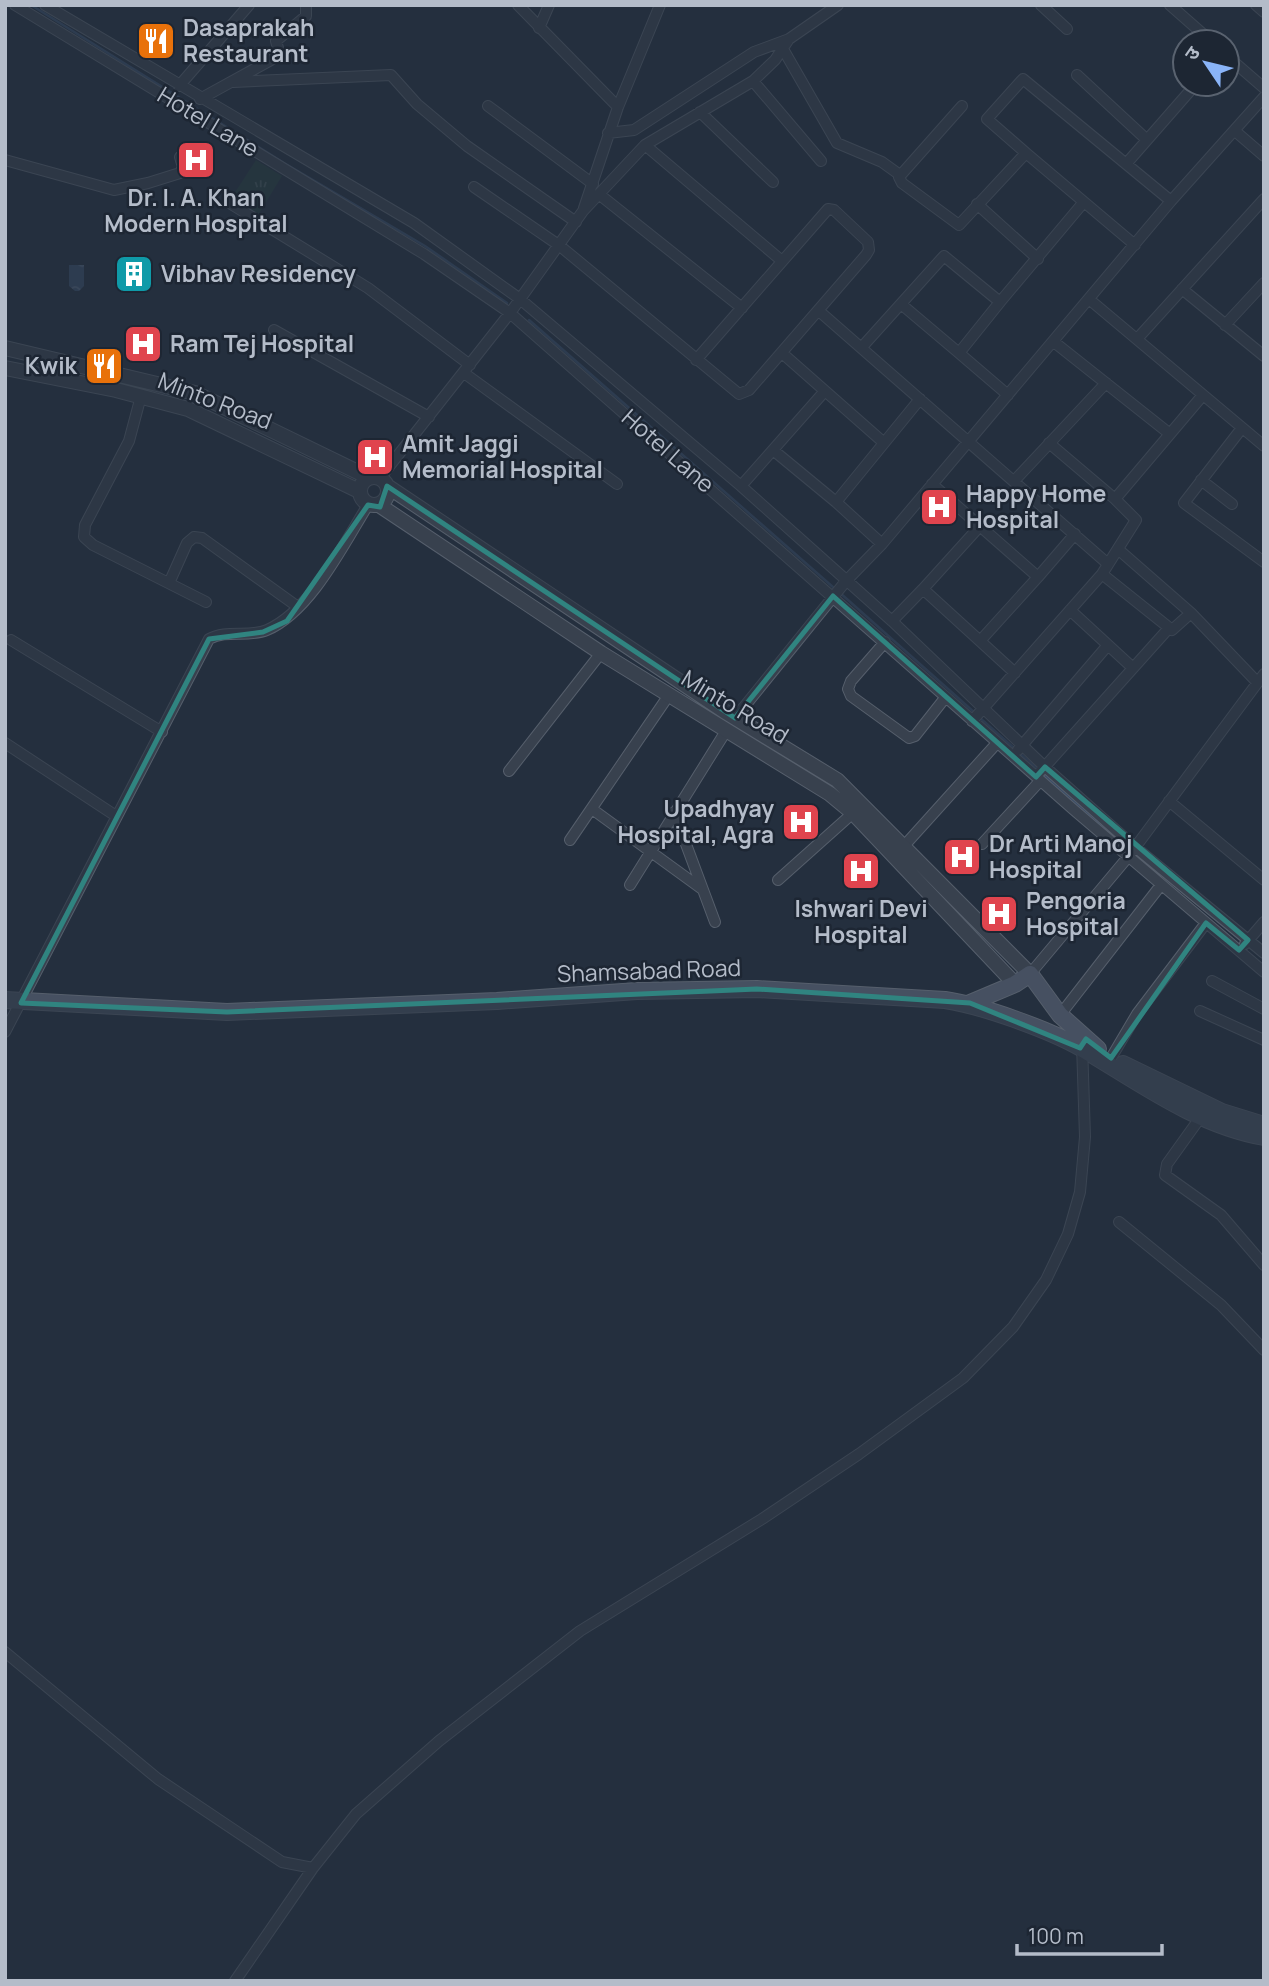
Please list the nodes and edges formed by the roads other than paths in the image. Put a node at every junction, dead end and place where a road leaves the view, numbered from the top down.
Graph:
1 (15, 5) edge
2 (45, 5) edge
3 (249, 5) edge
4 (306, 5) edge
5 (518, 5) edge
6 (549, 5) edge
7 (660, 5) edge
8 (838, 5) edge
9 (1041, 5) edge
10 (1170, 5) edge
11 (1256, 5) edge
12 (1264, 12) edge
13 (539, 28) junction
14 (1196, 28) edge
15 (1067, 29) dead end
16 (786, 44) junction
17 (1241, 68) edge
18 (152, 70) junction
19 (1077, 75) dead end
20 (753, 81) junction
21 (233, 82) junction
22 (144, 83) junction
23 (180, 86) junction
24 (1264, 88) edge
25 (1264, 97) edge
26 (1183, 98) edge
27 (200, 99) junction
28 (488, 106) dead end
29 (961, 106) dead end
30 (618, 107) junction
31 (700, 112) junction
32 (1236, 131) junction
33 (608, 133) junction
34 (1146, 139) junction
35 (645, 145) junction
36 (296, 153) junction
37 (1026, 153) junction
38 (1264, 156) edge
39 (180, 157) dead end
40 (5, 160) edge
41 (821, 161) dead end
42 (1126, 164) junction
43 (287, 170) junction
44 (901, 176) junction
45 (773, 182) dead end
46 (593, 184) junction
47 (474, 187) dead end
48 (600, 195) junction
49 (1264, 199) edge
50 (1171, 201) junction
51 (1083, 203) junction
52 (231, 204) dead end
53 (977, 204) junction
54 (583, 211) junction
55 (576, 222) junction
56 (1135, 244) junction
57 (559, 246) junction
58 (1038, 259) junction
59 (782, 261) junction
60 (1264, 283) edge
61 (1182, 289) junction
62 (520, 299) junction
63 (1090, 300) junction
64 (1000, 302) junction
65 (901, 304) junction
66 (742, 308) junction
67 (819, 311) junction
68 (510, 313) junction
69 (1225, 325) junction
70 (274, 330) dead end
71 (1137, 339) junction
72 (1054, 342) junction
73 (862, 347) junction
74 (5, 348) edge
75 (959, 353) junction
76 (782, 354) junction
77 (45, 356) junction
78 (1264, 356) edge
79 (696, 360) junction
80 (5, 368) edge
81 (467, 369) junction
82 (41, 374) junction
83 (1106, 383) junction
84 (824, 392) junction
85 (1008, 395) junction
86 (1203, 395) junction
87 (141, 396) junction
88 (920, 398) junction
89 (429, 418) junction
90 (1242, 428) junction
91 (1170, 434) junction
92 (970, 440) junction
93 (883, 442) junction
94 (1049, 443) junction
95 (1264, 446) edge
96 (773, 450) junction
97 (379, 480) junction
98 (1015, 480) junction
99 (1201, 480) junction
100 (617, 484) dead end
101 (932, 484) junction
102 (741, 486) junction
103 (359, 491) junction
104 (1115, 499) junction
105 (836, 502) junction
106 (1232, 504) dead end
107 (373, 505) junction
108 (980, 526) junction
109 (1075, 534) junction
110 (882, 544) junction
111 (1119, 550) junction
112 (1264, 562) edge
113 (1108, 564) junction
114 (1102, 574) junction
115 (1038, 577) junction
116 (170, 581) junction
117 (846, 581) junction
118 (923, 589) junction
119 (833, 596) junction
120 (206, 602) dead end
121 (298, 607) junction
122 (1070, 610) junction
123 (1191, 613) junction
124 (892, 621) junction
125 (1169, 628) junction
126 (11, 640) dead end
127 (980, 640) junction
128 (885, 642) junction
129 (1108, 645) junction
130 (601, 653) junction
131 (1133, 668) junction
132 (1015, 673) junction
133 (1261, 678) edge
134 (669, 695) junction
135 (946, 698) junction
136 (983, 708) junction
137 (972, 721) junction
138 (731, 724) junction
139 (162, 732) junction
140 (5, 743) edge
141 (997, 743) junction
142 (1023, 745) junction
143 (1012, 756) junction
144 (1045, 767) junction
145 (509, 771) dead end
146 (1038, 779) junction
147 (1170, 801) junction
148 (592, 809) junction
149 (674, 812) junction
150 (853, 813) junction
151 (116, 816) junction
152 (570, 840) dead end
153 (982, 844) dead end
154 (904, 846) junction
155 (650, 851) junction
156 (1132, 851) junction
157 (778, 880) dead end
158 (1264, 880) edge
159 (631, 884) dead end
160 (1161, 885) junction
161 (702, 889) junction
162 (715, 922) dead end
163 (1264, 922) edge
164 (1206, 923) junction
165 (1244, 945) junction
166 (1264, 953) edge
167 (1264, 972) edge
168 (1030, 974) junction
169 (1212, 981) dead end
170 (1015, 984) junction
171 (13, 1002) edge
172 (970, 1003) junction
173 (1264, 1009) edge
174 (1200, 1011) dead end
175 (1060, 1015) junction
176 (5, 1032) edge
177 (1264, 1040) edge
178 (1083, 1044) junction
179 (1111, 1058) junction
180 (1205, 1111) junction
181 (1264, 1125) edge
182 (1264, 1137) edge
183 (1119, 1222) dead end
184 (1264, 1265) edge
185 (1264, 1350) edge
186 (5, 1652) edge
187 (313, 1868) junction
188 (235, 1981) edge

1 - 22 street, Hotel Lane
2 - 18 street, Hotel Lane
3 - 23 street
4 - 21 street
5 - 13 street
6 - 13 street
7 - 30 street
8 - 16 street
9 - 15 street
10 - 14 street
11 - 12 street
13 - 30 street
16 - 20 street
16 - 33 street
16 - 44 street
17 - 24 street
18 - 22 street
18 - 23 street, Hotel Lane
19 - 34 street
20 - 31 street
20 - 41 street
21 - 27 street
21 - 55 street
22 - 43 street, Hotel Lane
23 - 27 street, Hotel Lane
25 - 32 street
26 - 34 street
27 - 36 street, Hotel Lane
28 - 46 street
29 - 44 street
30 - 33 street
31 - 35 street
31 - 45 street
32 - 38 street
32 - 50 street
33 - 46 street
34 - 42 street
35 - 48 street
35 - 59 street
36 - 43 street
36 - 62 street, Hotel Lane
37 - 42 street
37 - 51 street
37 - 53 street
39 - 40 street
42 - 50 street
43 - 68 street, Hotel Lane
44 - 53 street
46 - 54 street
47 - 57 street
48 - 54 street
48 - 66 street
49 - 61 street
50 - 56 street
51 - 56 street
51 - 58 street
52 - 81 street
53 - 58 street
54 - 55 street
55 - 57 street
56 - 63 street
57 - 62 street
57 - 79 street
58 - 64 street
59 - 66 street
59 - 67 street
60 - 69 street
61 - 69 street
61 - 71 street
62 - 68 street
62 - 102 street, Hotel Lane
63 - 71 street
63 - 72 street
64 - 65 street
64 - 75 street
65 - 73 street
65 - 75 street
66 - 79 street
67 - 73 street
67 - 76 street
68 - 81 street
68 - 119 street, Hotel Lane
69 - 78 street
70 - 89 street
71 - 86 street
72 - 83 street
72 - 85 street
73 - 88 street
74 - 77 street, Minto Road
75 - 85 street
76 - 79 street
76 - 84 street
77 - 82 street
77 - 97 street, Minto Road
80 - 82 street, Minto Road
81 - 89 street
81 - 100 street
82 - 87 street, Minto Road
83 - 91 street
83 - 94 street
84 - 93 street
84 - 96 street
85 - 92 street
86 - 90 street
86 - 91 street
87 - 103 street, Minto Road
87 - 116 street
88 - 92 street
88 - 93 street
89 - 97 street
90 - 95 street
90 - 99 street
91 - 104 street
92 - 98 street
92 - 101 street
93 - 105 street
94 - 98 street
94 - 104 street
96 - 102 street
96 - 105 street
97 - 103 street
97 - 107 street
97 - 138 street, Minto Road
98 - 109 street
99 - 106 street
99 - 112 street
101 - 108 street
101 - 110 street
102 - 117 street, Hotel Lane
103 - 107 street
104 - 111 street
105 - 110 street
107 - 121 street
107 - 130 street, Minto Road
108 - 115 street
108 - 118 street
109 - 113 street
109 - 115 street
110 - 117 street
111 - 113 street
111 - 123 street
113 - 114 street
114 - 122 street
114 - 125 street
115 - 127 street
116 - 120 street
116 - 121 street
117 - 119 street
117 - 124 street, Hotel Lane
118 - 124 street
118 - 127 street
119 - 128 street, Hotel Lane
119 - 138 street
121 - 139 street
122 - 129 street
122 - 132 street
123 - 125 street
123 - 133 street
124 - 136 street, Hotel Lane
125 - 131 street
126 - 139 street
127 - 132 street
128 - 135 street, Hotel Lane
128 - 135 street
129 - 131 street
129 - 142 street
130 - 134 street, Minto Road
130 - 145 street
131 - 144 street
132 - 136 street
133 - 147 street
134 - 138 street, Minto Road
134 - 148 street
135 - 137 street, Hotel Lane
136 - 137 street
136 - 142 street, Hotel Lane
137 - 141 street, Hotel Lane
138 - 149 street
138 - 150 street, Minto Road
138 - 154 street, Minto Road
139 - 151 street
140 - 151 street
141 - 143 street, Hotel Lane
141 - 154 street
142 - 143 street
142 - 144 street, Hotel Lane
143 - 146 street, Hotel Lane
144 - 146 street
144 - 156 street, Hotel Lane
146 - 153 street
146 - 156 street, Hotel Lane
147 - 156 street
147 - 158 street
148 - 152 street
148 - 155 street
149 - 155 street
149 - 161 street
150 - 157 street
150 - 170 street, Minto Road
151 - 171 street
154 - 168 street, Minto Road
155 - 159 street
155 - 161 street
156 - 160 street, Hotel Lane
156 - 165 street
156 - 168 street
160 - 164 street, Hotel Lane
160 - 175 street
161 - 162 street
163 - 165 street
164 - 165 street, Hotel Lane
164 - 179 street
165 - 166 street
165 - 167 street, Hotel Lane
168 - 170 main road
168 - 175 main road, Minto Road
169 - 173 street
170 - 172 main road
171 - 172 main road, Shamsabad Road
171 - 176 street
172 - 178 main road, Shamsabad Road
174 - 177 street
175 - 178 main road, Minto Road
178 - 179 main road, Shamsabad Road
178 - 180 main road, Shamsabad Road
178 - 187 street
179 - 180 main road, Shamsabad Road
180 - 181 main road, Shamsabad Road
180 - 182 main road, Shamsabad Road
180 - 184 street
183 - 185 street
186 - 187 street
187 - 188 street

